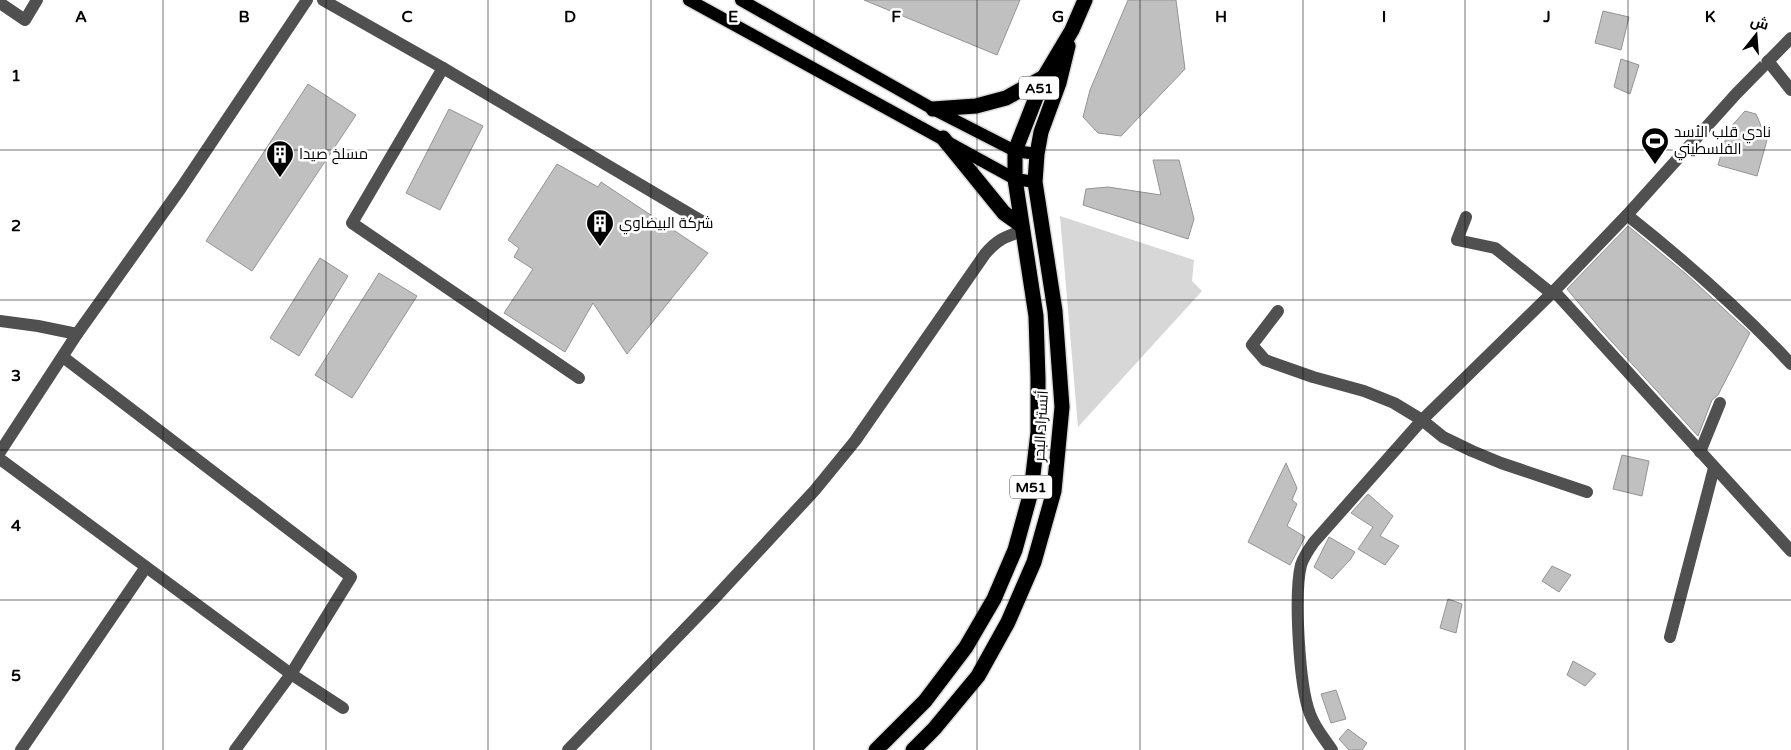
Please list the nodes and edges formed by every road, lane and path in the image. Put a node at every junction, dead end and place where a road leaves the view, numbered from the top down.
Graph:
1 (38, 0) edge
2 (307, 0) edge
3 (323, 0) edge
4 (689, 0) edge
5 (741, 0) edge
6 (1085, 0) edge
7 (0, 3) edge
8 (1072, 30) junction
9 (1791, 38) edge
10 (1768, 61) junction
11 (443, 68) junction
12 (1044, 77) junction
13 (1791, 90) edge
14 (933, 109) junction
15 (943, 138) junction
16 (1015, 151) junction
17 (1037, 154) junction
18 (1015, 179) junction
19 (1035, 182) junction
20 (1627, 215) junction
21 (1466, 217) dead end
22 (706, 223) dead end
23 (1022, 228) junction
24 (1552, 292) junction
25 (1278, 311) dead end
26 (0, 321) edge
27 (77, 334) junction
28 (63, 357) junction
29 (1791, 364) edge
30 (579, 378) dead end
31 (1720, 403) dead end
32 (1422, 420) junction
33 (0, 452) edge
34 (1700, 452) junction
35 (0, 459) edge
36 (1714, 468) junction
37 (1586, 492) dead end
38 (1791, 551) edge
39 (146, 566) junction
40 (1670, 637) dead end
41 (292, 674) junction
42 (343, 708) dead end
43 (21, 750) edge
44 (235, 750) edge
45 (568, 750) edge
46 (876, 750) edge
47 (913, 750) edge
48 (1332, 750) edge

1 - 7 street
2 - 27 street
3 - 11 street
4 - 15 main road
5 - 14 main road
6 - 8 highway, A51
8 - 12 highway, A51
8 - 17 highway, A51
9 - 10 street
10 - 13 street
10 - 20 street
11 - 22 street
11 - 30 street
12 - 14 highway
12 - 16 highway, A51
14 - 16 main road
15 - 18 main road
15 - 23 highway
16 - 17 main road
16 - 18 highway, A51
17 - 19 highway, أتستراد البحر / A51
18 - 19 main road
18 - 23 highway, أتستراد البحر / M51
19 - 47 highway, أتستراد البحر / M51
20 - 24 street
20 - 29 street
21 - 24 street
23 - 45 street
23 - 46 highway, أتستراد البحر / M51
24 - 32 street
24 - 34 street
25 - 32 street
26 - 27 street
27 - 28 street
28 - 33 street
28 - 41 street
31 - 34 street
32 - 37 street
32 - 48 street
34 - 36 street
35 - 39 street
36 - 38 street
36 - 40 street
39 - 41 street
39 - 43 street
41 - 42 street
41 - 44 street

